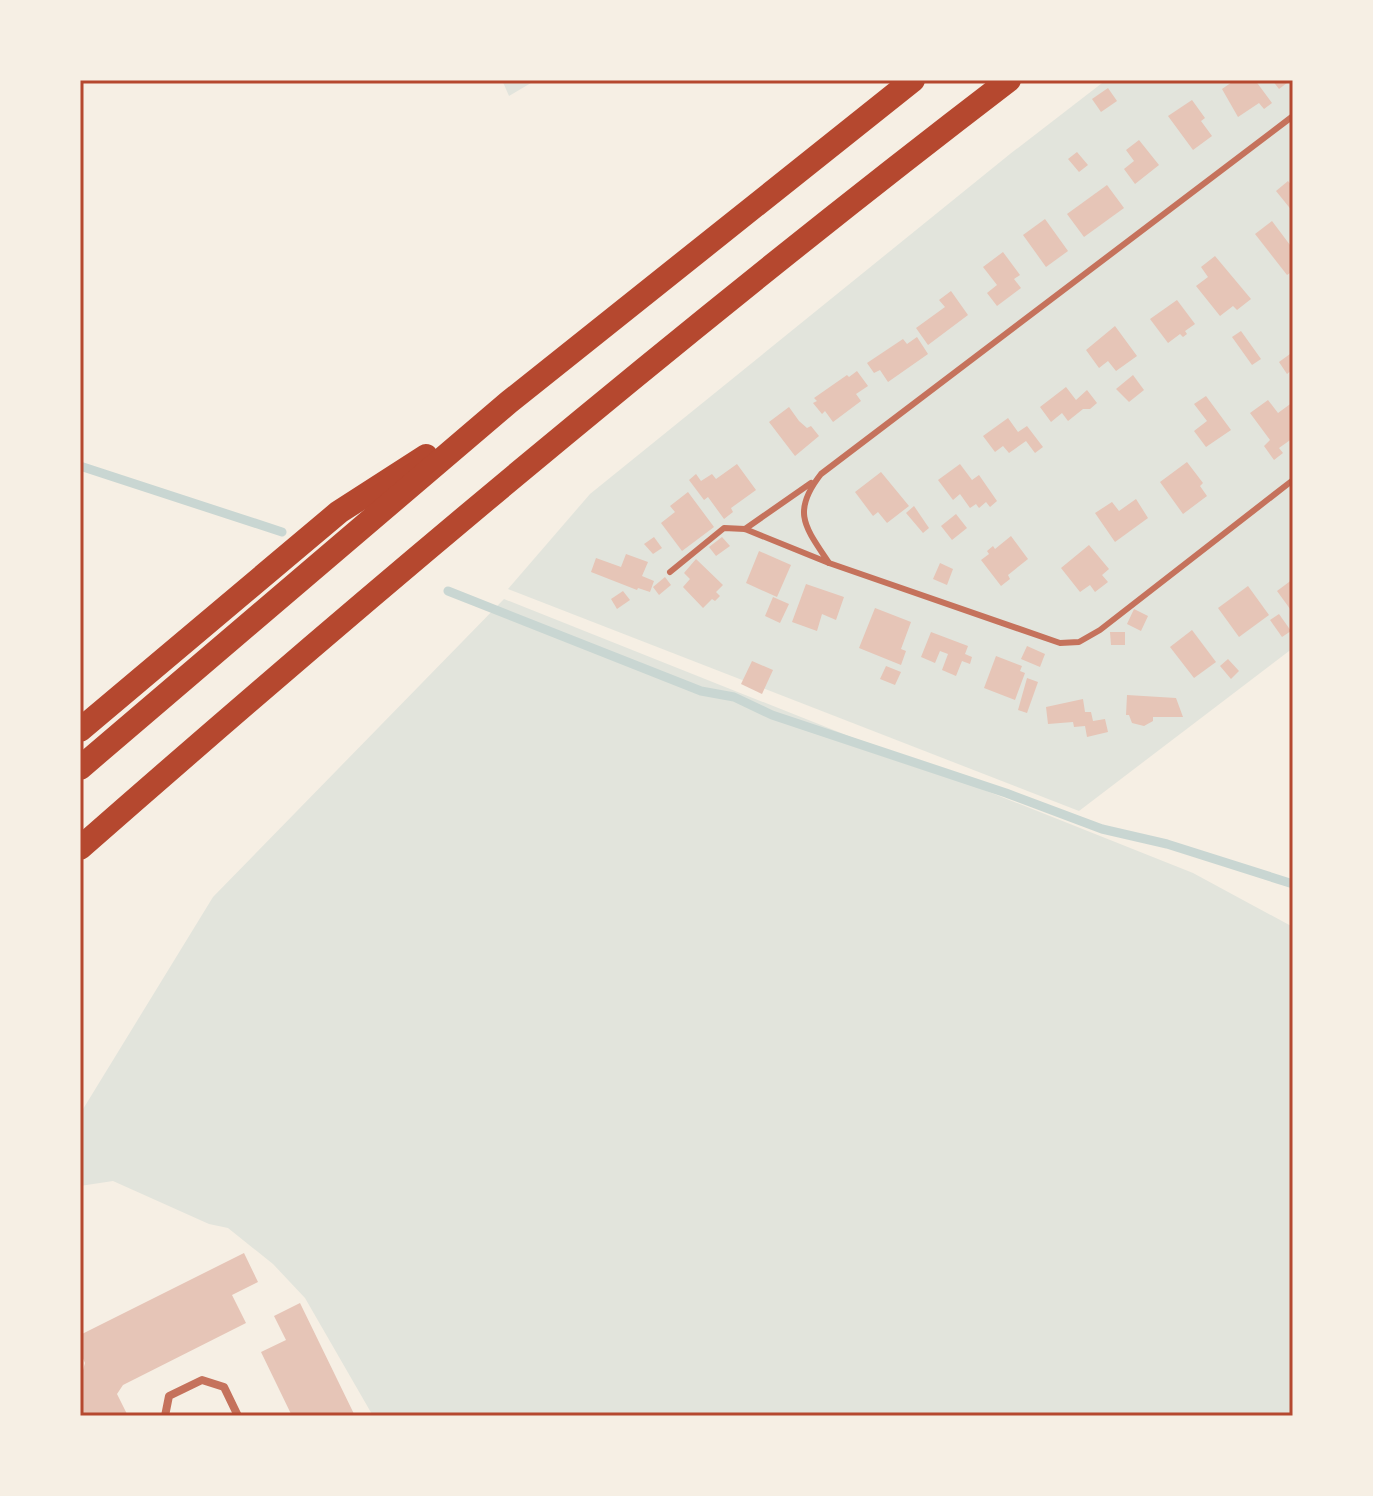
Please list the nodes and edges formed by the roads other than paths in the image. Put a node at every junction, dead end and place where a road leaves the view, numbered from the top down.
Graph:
1 (913, 80) edge
2 (1009, 80) edge
3 (1293, 116) edge
4 (509, 402) junction
5 (817, 479) junction
6 (1293, 480) edge
7 (745, 529) junction
8 (829, 563) junction
9 (670, 572) dead end
10 (80, 730) edge
11 (80, 768) edge
12 (80, 848) edge
13 (165, 1416) edge
14 (238, 1416) edge

1 - 4 highway
2 - 12 highway
3 - 5 lane
4 - 10 highway
4 - 11 highway
5 - 7 lane
5 - 8 lane
6 - 8 lane
7 - 8 lane
7 - 9 lane
13 - 14 street

